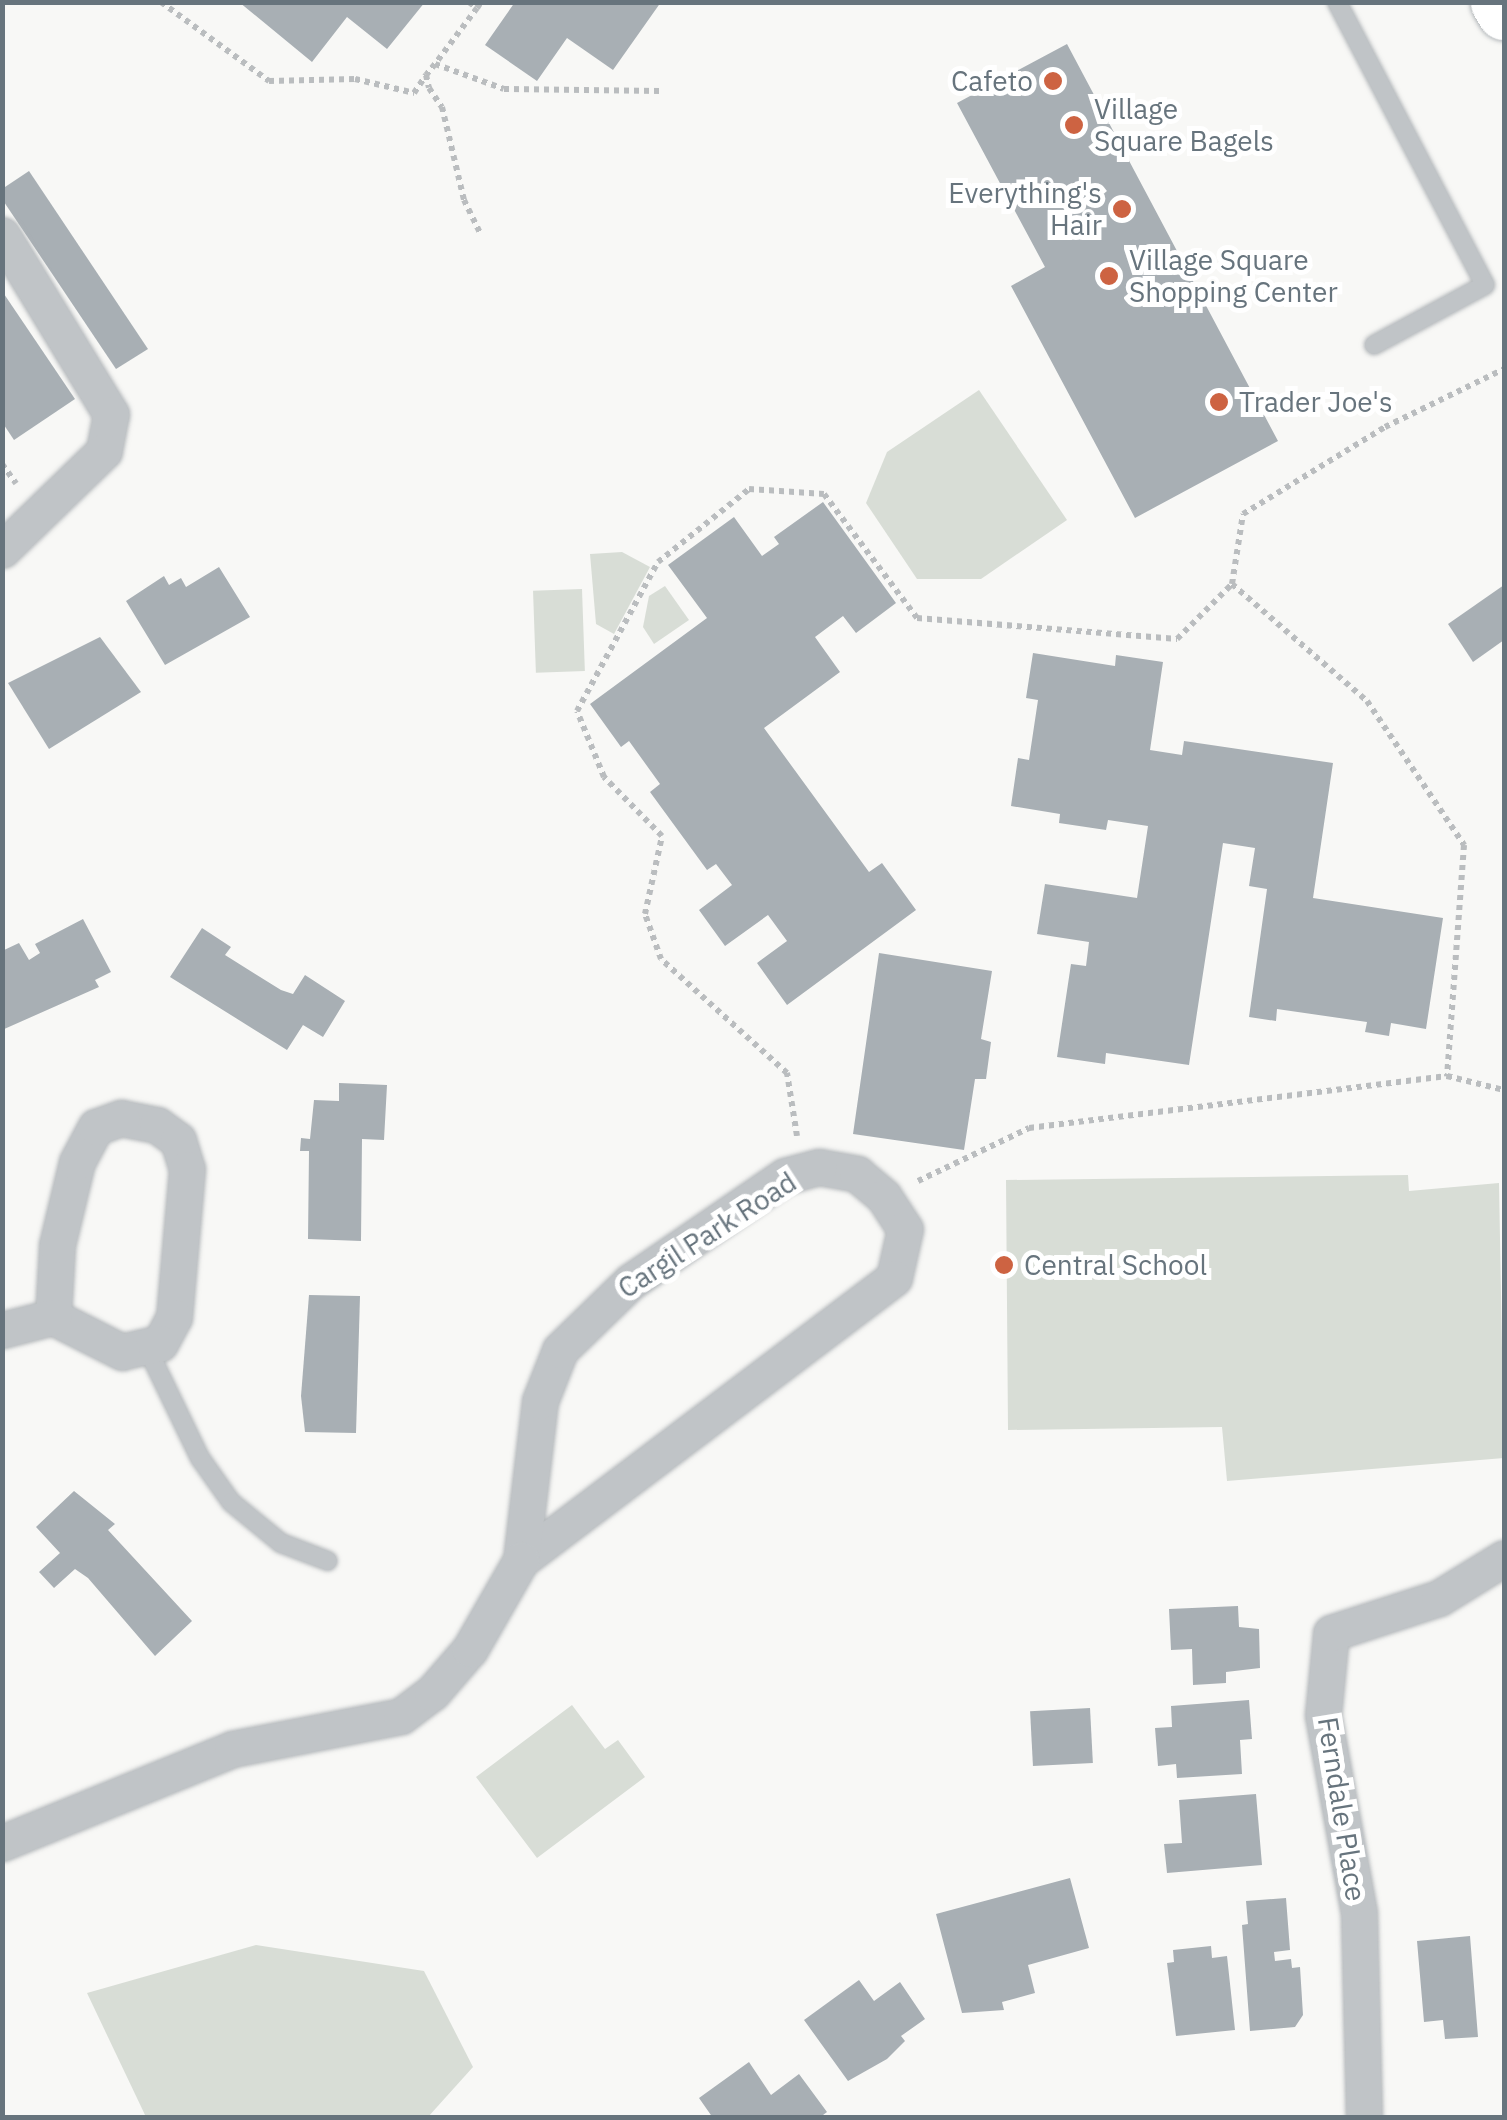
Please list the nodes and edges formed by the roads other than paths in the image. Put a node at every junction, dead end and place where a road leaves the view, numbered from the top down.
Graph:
1 (1336, 2) edge
2 (1498, 2) edge
3 (1504, 12) edge
4 (2, 235) edge
5 (1374, 346) dead end
6 (2, 550) edge
7 (54, 1317) junction
8 (2, 1330) edge
9 (148, 1350) junction
10 (1504, 1558) edge
11 (521, 1560) junction
12 (328, 1561) dead end
13 (2, 1843) edge
14 (1364, 2118) edge

1 - 5 lane
2 - 3 main road
4 - 6 street
7 - 8 street
7 - 9 street
7 - 9 street
9 - 12 lane
10 - 14 street, Ferndale Place
11 - 11 street, Cargil Park Road
11 - 13 street, Cargil Park Road

